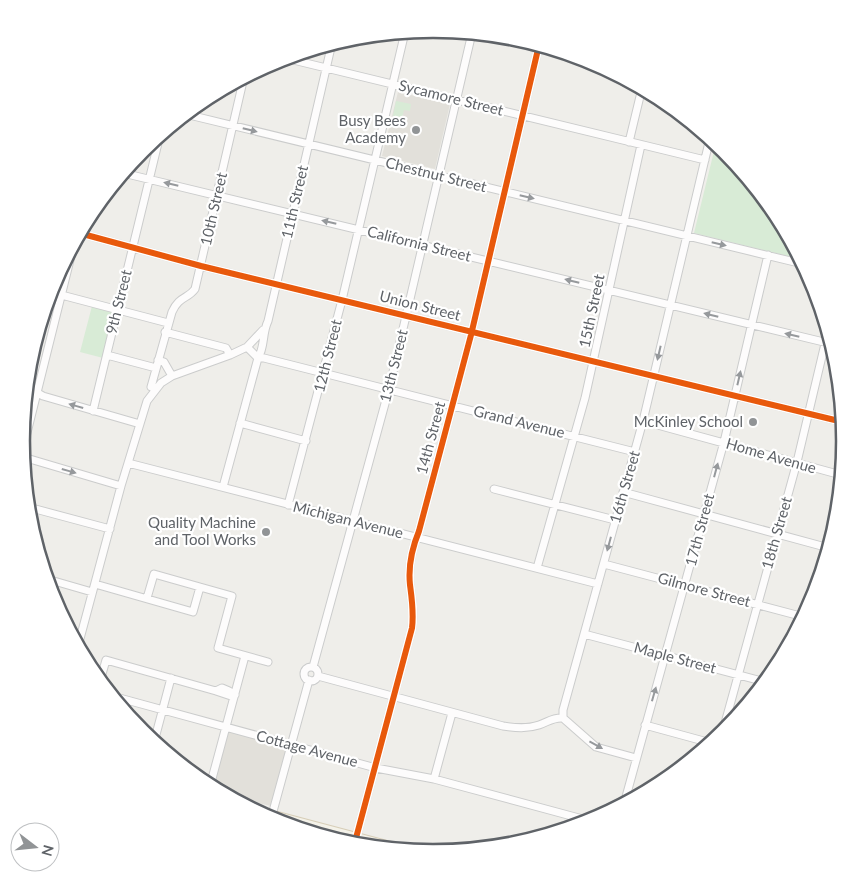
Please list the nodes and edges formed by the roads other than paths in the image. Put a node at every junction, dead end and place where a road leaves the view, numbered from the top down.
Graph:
1 (403, 39) edge
2 (470, 40) edge
3 (330, 52) edge
4 (537, 52) edge
5 (298, 61) edge
6 (326, 68) junction
7 (393, 84) junction
8 (242, 87) edge
9 (640, 96) edge
10 (457, 100) junction
11 (195, 116) edge
12 (522, 116) junction
13 (233, 125) junction
14 (629, 142) junction
15 (309, 144) junction
16 (642, 145) junction
17 (708, 146) edge
18 (157, 148) edge
19 (375, 160) junction
20 (705, 160) junction
21 (130, 175) edge
22 (440, 176) junction
23 (149, 179) junction
24 (504, 192) junction
25 (217, 195) junction
26 (292, 214) junction
27 (624, 221) junction
28 (359, 229) junction
29 (86, 236) edge
30 (687, 236) junction
31 (423, 245) junction
32 (133, 248) junction
33 (768, 255) junction
34 (488, 261) junction
35 (793, 261) edge
36 (201, 266) junction
37 (66, 277) edge
38 (276, 284) junction
39 (609, 290) junction
40 (58, 294) edge
41 (61, 295) junction
42 (342, 300) junction
43 (670, 305) junction
44 (117, 310) junction
45 (406, 316) junction
46 (168, 323) junction
47 (751, 325) junction
48 (263, 330) junction
49 (165, 332) junction
50 (472, 332) junction
51 (823, 342) edge
52 (247, 347) junction
53 (826, 353) edge
54 (106, 355) junction
55 (230, 355) junction
56 (258, 358) junction
57 (158, 360) junction
58 (594, 362) junction
59 (156, 368) junction
60 (324, 373) junction
61 (172, 376) junction
62 (654, 376) junction
63 (152, 389) junction
64 (388, 389) junction
65 (33, 390) edge
66 (37, 393) junction
67 (734, 396) junction
68 (452, 406) junction
69 (93, 411) junction
70 (808, 414) junction
71 (31, 417) edge
72 (835, 420) edge
73 (643, 421) junction
74 (240, 423) junction
75 (140, 424) junction
76 (574, 436) junction
77 (306, 441) junction
78 (724, 442) junction
79 (635, 452) junction
80 (31, 459) edge
81 (128, 462) junction
82 (797, 462) junction
83 (835, 473) edge
84 (121, 486) junction
85 (222, 487) junction
86 (494, 489) dead end
87 (623, 492) junction
88 (555, 504) junction
89 (288, 505) junction
90 (36, 509) edge
91 (704, 514) junction
92 (615, 520) junction
93 (352, 521) junction
94 (110, 530) junction
95 (777, 534) junction
96 (416, 538) junction
97 (822, 546) edge
98 (604, 564) junction
99 (537, 568) junction
100 (55, 581) edge
101 (598, 584) junction
102 (685, 585) junction
103 (200, 587) junction
104 (94, 588) junction
105 (147, 598) junction
106 (758, 605) junction
107 (796, 615) edge
108 (584, 634) junction
109 (81, 636) edge
110 (665, 655) junction
111 (245, 656) junction
112 (268, 662) dead end
113 (312, 667) junction
114 (103, 672) edge
115 (738, 675) junction
116 (318, 676) junction
117 (171, 678) junction
118 (309, 680) junction
119 (757, 680) edge
120 (235, 696) junction
121 (395, 698) junction
122 (124, 699) edge
123 (566, 699) junction
124 (162, 710) junction
125 (452, 713) junction
126 (727, 717) edge
127 (563, 718) junction
128 (542, 724) junction
129 (645, 725) junction
130 (226, 727) junction
131 (156, 734) edge
132 (703, 741) edge
133 (291, 745) junction
134 (636, 758) junction
135 (376, 768) junction
136 (212, 778) edge
137 (434, 779) junction
138 (627, 794) edge
139 (273, 810) edge
140 (575, 818) edge
141 (351, 835) edge

1 - 7 street, 12th Street
2 - 10 street, 13th Street
3 - 6 street, 11th Street
4 - 12 street, 14th Street
5 - 6 street, Sycamore Street
6 - 7 street, Sycamore Street
6 - 15 street, 11th Street
7 - 10 street, Sycamore Street
7 - 19 street, 12th Street
8 - 13 street, 10th Street
9 - 14 street
10 - 12 street, Sycamore Street
10 - 22 street, 13th Street
11 - 13 street, Chestnut Street
12 - 14 street, Sycamore Street
12 - 24 street, 14th Street
13 -> 15 street, Chestnut Street
13 - 25 street, 10th Street
14 - 16 street, Sycamore Street
15 - 19 street, Chestnut Street
15 - 26 street, 11th Street
16 - 20 street, Sycamore Street
16 - 27 street, 15th Street
17 - 20 street, 16th Street
18 - 23 street, 9th Street
19 - 22 street, Chestnut Street
19 - 28 street, 12th Street
20 - 30 street, 16th Street
21 - 23 street, California Street
22 - 24 street, Chestnut Street
22 - 31 street, 13th Street
25 -> 23 street, California Street
23 - 32 street, 9th Street
24 -> 27 street, Chestnut Street
24 - 34 street, 14th Street
25 - 26 street, California Street
25 - 36 street, 10th Street
28 -> 26 street, California Street
26 - 38 street, 11th Street
27 - 30 street, Chestnut Street
27 - 39 street, 15th Street
28 - 31 street, California Street
28 - 42 street, 12th Street
29 - 32 street, Union Street
30 -> 33 street, Chestnut Street
30 - 43 street, 16th Street
31 - 34 street, California Street
31 - 45 street, 13th Street
32 - 36 street, Union Street
32 - 44 street, 9th Street
33 - 35 street, Chestnut Street
33 - 47 street, 17th Street
39 -> 34 street, California Street
34 - 50 street, 14th Street
36 - 38 street, Union Street
36 - 46 street, 10th Street
37 - 41 street
38 - 42 street, Union Street
38 - 48 street, 11th Street
39 - 43 street, California Street
39 - 58 street, 15th Street
40 - 41 street
41 - 44 street
41 - 66 street
42 - 45 street, Union Street
42 - 60 street, 12th Street
47 -> 43 street, California Street
43 -> 62 street, 16th Street
44 - 46 street
44 - 54 street, 9th Street
45 - 50 street, Union Street
45 - 64 street, 13th Street
46 - 49 street, 10th Street
51 -> 47 street, California Street
67 -> 47 street, 17th Street
48 - 52 street
48 - 56 street, 11th Street
49 - 55 street
49 - 57 street, 10th Street
50 - 58 street, Union Street
50 - 68 street, 14th Street
52 - 55 street
52 - 56 street
53 - 70 street, 18th Street
54 - 59 street
54 - 69 street, 9th Street
55 - 61 street
56 - 60 street, Grand Avenue
56 - 74 street, 11th Street
57 - 59 street, 10th Street
57 - 61 street
58 - 62 street, Union Street
58 - 76 street, 15th Street
59 - 63 street, 10th Street
60 - 64 street, Grand Avenue
60 - 77 street, 12th Street
61 - 63 street
62 - 67 street, Union Street
62 - 73 street, 16th Street
63 - 75 street, 10th Street
64 - 68 street, Grand Avenue
64 - 93 street, 13th Street
65 - 66 street
69 -> 66 street
66 - 71 street
67 - 70 street, Union Street
67 - 78 street, 17th Street
68 - 76 street, Grand Avenue
68 - 96 street, 14th Street
69 - 75 street
70 - 72 street, Union Street
70 - 82 street, 18th Street
73 - 78 street, Home Avenue
73 - 79 street, 16th Street
74 - 77 street
74 - 85 street, 11th Street
75 - 81 street, 10th Street
76 - 79 street, Grand Avenue
76 - 88 street, 15th Street
77 - 89 street, 12th Street
78 - 82 street, Home Avenue
91 -> 78 street, 17th Street
79 - 87 street, 16th Street
80 -> 84 street
81 - 84 street, 10th Street
81 - 85 street, Michigan Avenue
82 - 83 street, Home Avenue
82 - 95 street, 18th Street
84 - 94 street, 10th Street
85 - 89 street, Michigan Avenue
86 - 88 street
87 - 91 street
87 - 92 street, 16th Street
88 - 92 street
88 - 99 street, 15th Street
89 - 93 street, Michigan Avenue
90 - 94 street
91 - 95 street
91 - 102 street, 17th Street
92 -> 98 street, 16th Street
93 - 96 street, Michigan Avenue
93 - 113 street, 13th Street
94 - 104 street, 10th Street
95 - 97 street
95 - 106 street, 18th Street
96 - 99 street, Michigan Avenue
96 - 121 street, 14th Street
98 - 101 street, 16th Street
98 - 102 street, Gilmore Street
99 - 101 street, Michigan Avenue
100 - 104 street
101 - 108 street, 16th Street
102 - 106 street, Gilmore Street
102 - 110 street, 17th Street
103 - 105 street
103 - 105 street
103 - 111 street
104 - 105 street
104 - 109 street, 10th Street
106 - 107 street, Gilmore Street
106 - 115 street, 18th Street
108 - 110 street, Maple Street
108 - 123 street, 16th Street
110 - 115 street, Maple Street
129 -> 110 street, 17th Street
111 - 112 street
111 - 120 street
113 - 116 street
113 - 118 street
114 - 117 street
115 - 119 street, Maple Street
115 - 126 street, 18th Street
116 - 118 street
116 - 121 street
117 - 120 street
117 - 124 street
118 - 133 street
120 - 130 street
121 - 125 street
121 - 135 street, 14th Street
122 - 124 street, Cottage Avenue
123 - 127 street, 16th Street
123 - 128 street
124 - 130 street, Cottage Avenue
124 - 131 street
125 - 128 street
125 - 137 street
127 - 128 street
127 -> 134 street
129 - 132 street
129 - 134 street, 17th Street
130 - 133 street, Cottage Avenue
130 - 136 street
133 - 135 street, Cottage Avenue
133 - 139 street
134 - 138 street, 17th Street
135 - 137 street, Cottage Avenue
135 - 141 street, 14th Street
137 - 140 street, Cottage Avenue

